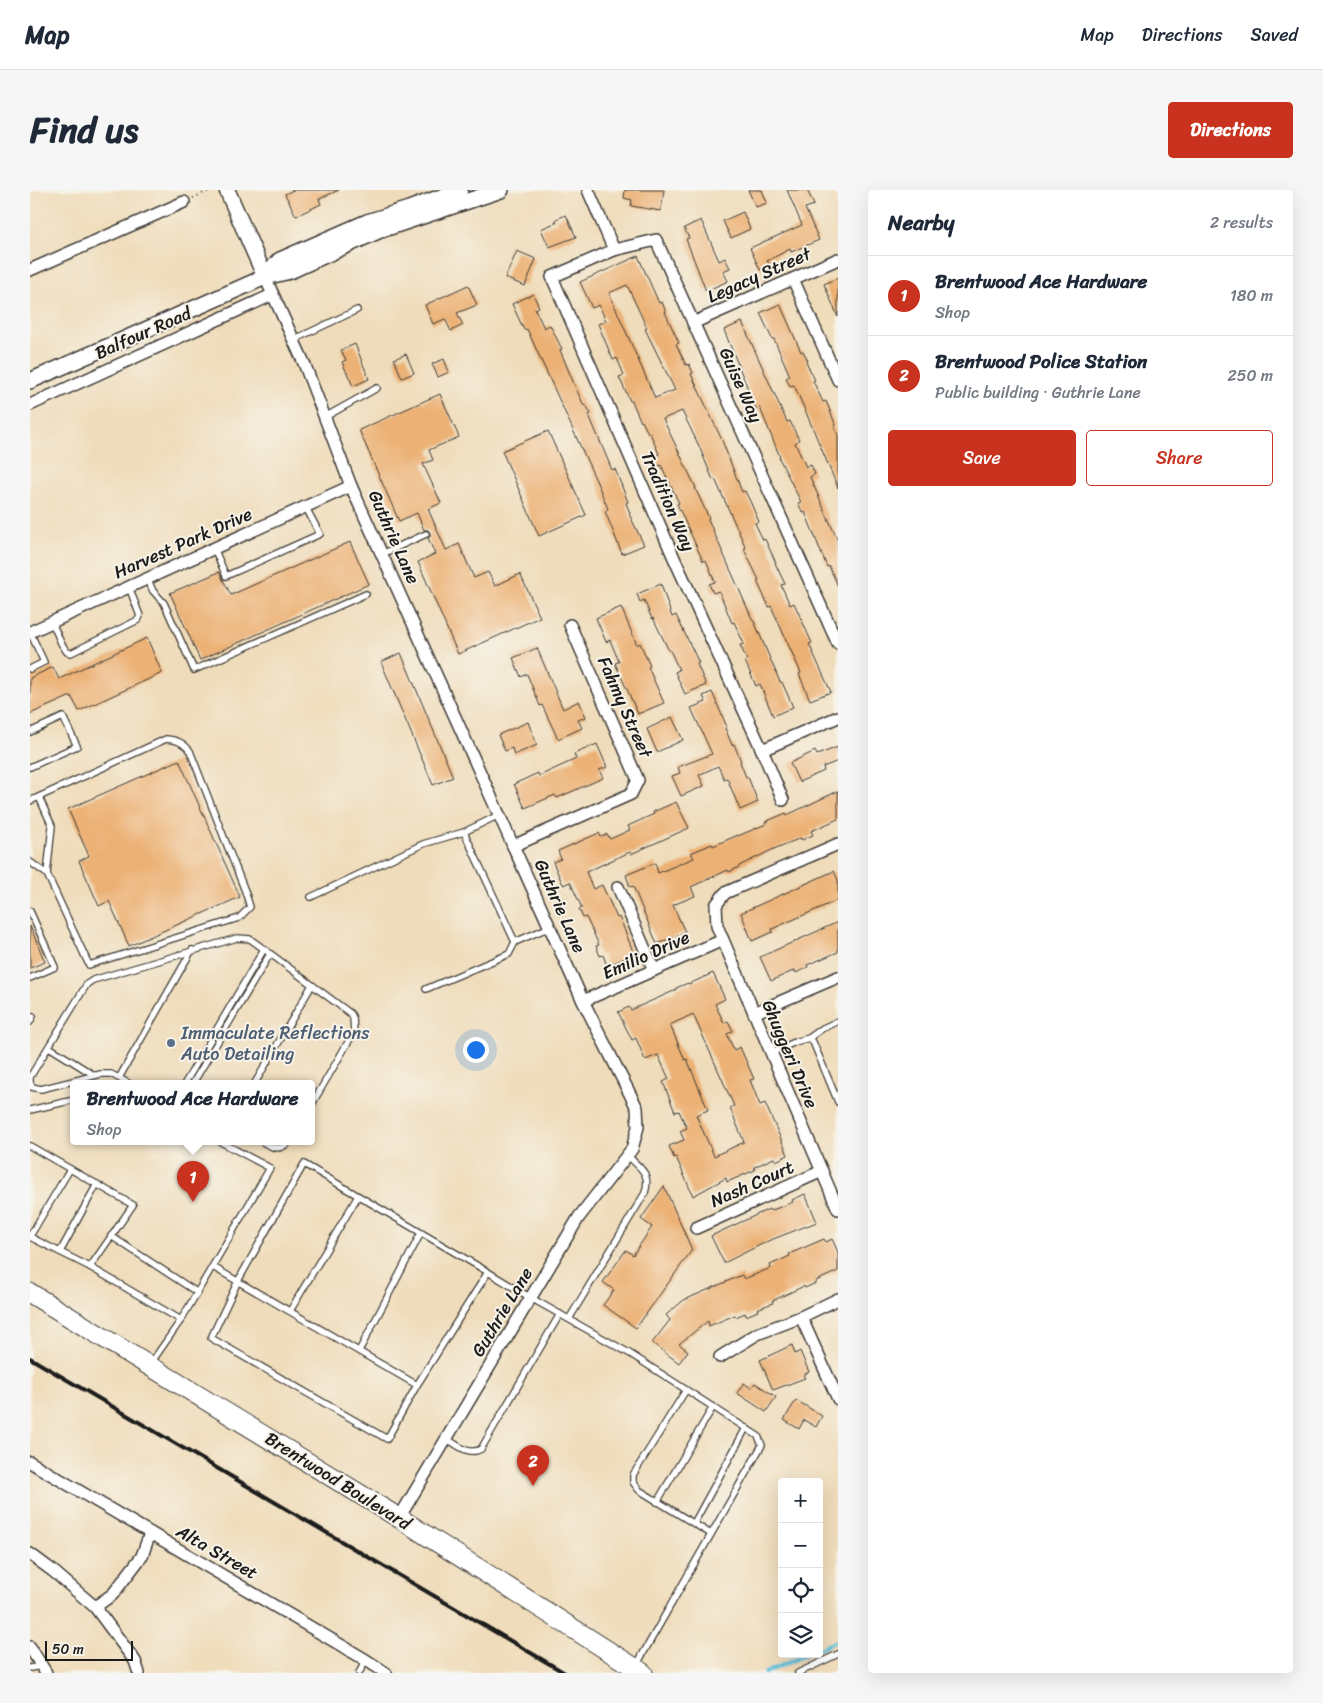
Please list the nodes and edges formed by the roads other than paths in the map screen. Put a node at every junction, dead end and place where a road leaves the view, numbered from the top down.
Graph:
1 (226, 190) edge
2 (460, 190) edge
3 (501, 190) edge
4 (588, 190) edge
5 (184, 202) road end
6 (614, 250) junction
7 (838, 259) edge
8 (30, 270) edge
9 (265, 277) junction
10 (793, 279) junction
11 (272, 295) junction
12 (357, 310) dead end
13 (694, 323) junction
14 (293, 340) junction
15 (838, 380) edge
16 (30, 381) edge
17 (377, 388) dead end
18 (30, 405) edge
19 (325, 417) junction
20 (351, 486) junction
21 (306, 506) junction
22 (426, 534) dead end
23 (214, 548) junction
24 (382, 554) junction
25 (147, 578) junction
26 (129, 587) junction
27 (366, 594) dead end
28 (52, 622) junction
29 (570, 625) dead end
30 (30, 632) edge
31 (838, 644) edge
32 (30, 669) edge
33 (838, 716) edge
34 (30, 732) edge
35 (762, 750) junction
36 (30, 767) edge
37 (39, 797) junction
38 (783, 800) dead end
39 (30, 801) edge
40 (499, 815) junction
41 (464, 832) junction
42 (838, 844) edge
43 (513, 846) junction
44 (30, 862) edge
45 (47, 874) junction
46 (618, 887) dead end
47 (311, 897) dead end
48 (30, 911) edge
49 (550, 927) junction
50 (723, 940) junction
51 (515, 942) junction
52 (264, 949) junction
53 (192, 950) junction
54 (270, 954) junction
55 (654, 970) junction
56 (838, 977) edge
57 (30, 978) edge
58 (312, 985) junction
59 (426, 989) dead end
60 (583, 1002) junction
61 (754, 1014) junction
62 (33, 1016) dead end
63 (838, 1021) edge
64 (30, 1022) edge
65 (809, 1038) junction
66 (49, 1047) junction
67 (771, 1053) junction
68 (94, 1075) junction
69 (119, 1078) junction
70 (75, 1080) edge
71 (123, 1080) edge
72 (186, 1080) edge
73 (195, 1080) edge
74 (257, 1080) edge
75 (70, 1081) edge
76 (31, 1088) edge
77 (315, 1099) edge
78 (70, 1101) edge
79 (838, 1102) edge
80 (30, 1110) edge
81 (227, 1145) edge
82 (268, 1145) edge
83 (286, 1145) edge
84 (30, 1146) edge
85 (628, 1154) junction
86 (70, 1168) junction
87 (822, 1171) junction
88 (97, 1184) junction
89 (358, 1196) junction
90 (838, 1208) edge
91 (696, 1228) dead end
92 (420, 1232) junction
93 (30, 1236) edge
94 (111, 1236) junction
95 (60, 1252) junction
96 (90, 1267) junction
97 (213, 1267) junction
98 (488, 1272) junction
99 (238, 1281) junction
100 (30, 1293) edge
101 (198, 1293) junction
102 (531, 1298) junction
103 (838, 1299) edge
104 (290, 1311) junction
105 (560, 1314) junction
106 (801, 1318) junction
107 (569, 1319) junction
108 (181, 1320) junction
109 (359, 1350) junction
110 (720, 1357) dead end
111 (149, 1366) junction
112 (417, 1385) junction
113 (686, 1390) junction
114 (838, 1399) edge
115 (713, 1407) junction
116 (746, 1428) junction
117 (446, 1438) junction
118 (30, 1462) edge
119 (658, 1502) junction
120 (399, 1518) junction
121 (694, 1524) junction
122 (150, 1533) junction
123 (712, 1534) junction
124 (30, 1554) edge
125 (95, 1607) junction
126 (30, 1647) edge
127 (838, 1654) edge
128 (366, 1660) junction
129 (39, 1669) edge
130 (639, 1670) edge
131 (139, 1673) edge
132 (359, 1673) edge
133 (386, 1673) edge
134 (798, 1673) edge

1 - 9 street
2 - 9 street, Balfour Road
3 - 9 street, Balfour Road
4 - 6 street
5 - 8 street
6 - 13 street, Guise Way
6 - 35 street, Tradition Way
7 - 10 street, Legacy Street
9 - 11 street, Guthrie Lane
9 - 16 street, Balfour Road
10 - 13 street, Legacy Street
10 - 15 street
11 - 14 street, Guthrie Lane
11 - 18 street, Balfour Road
12 - 14 lane
13 - 31 street, Guise Way
14 - 19 street, Guthrie Lane
17 - 19 lane
19 - 20 street, Guthrie Lane
20 - 21 street, Harvest Park Drive
20 - 24 street, Guthrie Lane
21 - 23 street, Harvest Park Drive
21 - 23 lane
22 - 24 lane
23 - 25 street, Harvest Park Drive
24 - 40 street, Guthrie Lane
25 - 26 street, Harvest Park Drive
25 - 27 lane
26 - 28 street, Harvest Park Drive
26 - 28 lane
28 - 30 street, Harvest Park Drive
29 - 43 street, Fahmy Street
30 - 32 lane
33 - 35 street
34 - 36 lane
35 - 38 street, Tradition Way
37 - 39 lane
37 - 45 lane
37 - 45 lane
40 - 41 lane
40 - 43 street, Guthrie Lane
41 - 47 lane
41 - 51 lane
42 - 50 street, Ghuggeri Drive
43 - 49 street, Guthrie Lane
44 - 45 lane
46 - 55 street
48 - 57 lane
49 - 51 lane
49 - 60 street, Guthrie Lane
50 - 55 street, Emilio Drive
50 - 61 street, Ghuggeri Drive
51 - 59 lane
52 - 53 lane
52 - 54 lane
52 - 72 lane
53 - 66 lane
53 - 69 lane
54 - 58 lane
54 - 73 lane
55 - 60 street, Emilio Drive
56 - 61 street
58 - 74 lane
58 - 77 lane
60 - 85 street, Guthrie Lane
61 - 67 street, Ghuggeri Drive
62 - 64 lane
63 - 65 lane
65 - 67 lane
65 - 79 lane
66 - 68 lane
66 - 76 lane
67 - 87 street, Ghuggeri Drive
68 - 69 lane
68 - 70 lane
69 - 71 lane
75 - 76 lane
78 - 80 lane
81 - 97 lane
82 - 83 lane
84 - 86 lane
85 - 102 street, Guthrie Lane
85 - 107 lane
86 - 88 lane
86 - 93 lane
87 - 90 street, Ghuggeri Drive
87 - 91 street, Nash Court
88 - 94 lane
88 - 95 lane
89 - 92 lane
89 - 99 lane
89 - 104 lane
92 - 98 lane
92 - 109 lane
93 - 95 lane
94 - 96 lane
94 - 101 lane
95 - 96 lane
96 - 108 lane
97 - 99 lane
97 - 101 lane
98 - 102 lane
98 - 112 lane
99 - 104 lane
99 - 112 lane
100 - 111 main road, Brentwood Boulevard
101 - 108 lane
102 - 105 lane
102 - 117 street, Guthrie Lane
103 - 106 street
104 - 109 lane
105 - 107 lane
105 - 117 lane
106 - 110 street
106 - 114 street
107 - 113 lane
108 - 111 lane
109 - 112 lane
111 - 120 main road, Brentwood Boulevard
113 - 115 lane
113 - 119 lane
115 - 116 lane
115 - 119 lane
116 - 121 lane
116 - 123 lane
117 - 120 street, Guthrie Lane
118 - 122 street, Alta Street
119 - 121 lane
120 - 130 main road, Brentwood Boulevard
121 - 123 lane
122 - 125 street
122 - 128 street, Alta Street
123 - 130 lane
124 - 125 street
125 - 131 street
126 - 129 street
127 - 134 lane
128 - 132 lane
128 - 133 street, Alta Street

